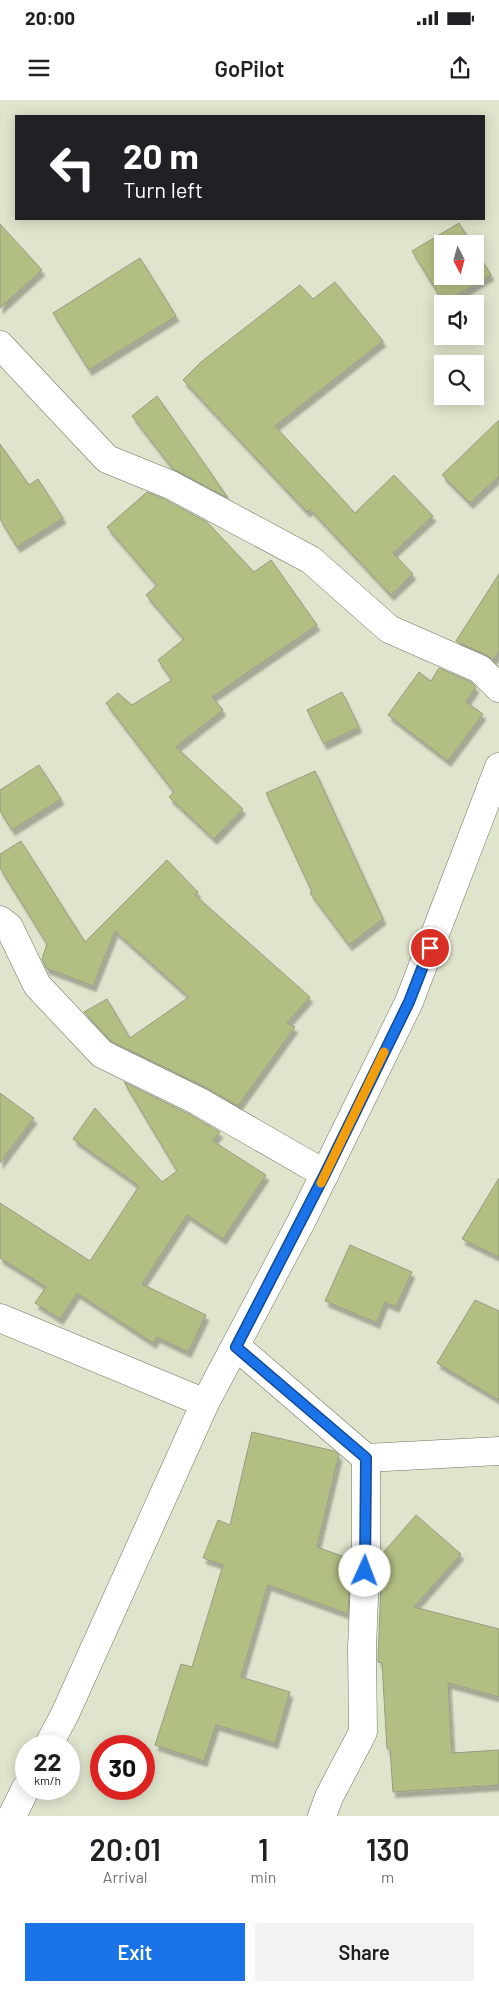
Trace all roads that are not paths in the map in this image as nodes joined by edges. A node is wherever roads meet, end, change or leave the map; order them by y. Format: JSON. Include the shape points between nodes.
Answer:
{"nodes":[{"id":1,"x":0,"y":345,"type":"edge"},
{"id":2,"x":499,"y":688,"type":"edge"},
{"id":3,"x":499,"y":767,"type":"edge"},
{"id":4,"x":0,"y":920,"type":"edge"},
{"id":5,"x":325,"y":1174,"type":"junction"},
{"id":6,"x":0,"y":1318,"type":"edge"},
{"id":7,"x":236,"y":1347,"type":"junction"},
{"id":8,"x":206,"y":1403,"type":"junction"},
{"id":9,"x":499,"y":1451,"type":"edge"},
{"id":10,"x":366,"y":1458,"type":"junction"},
{"id":11,"x":54,"y":1735,"type":"edge"},
{"id":12,"x":20,"y":1800,"type":"edge"},
{"id":13,"x":12,"y":1816,"type":"edge"},
{"id":14,"x":322,"y":1816,"type":"edge"}],
"edges":[{"from":1,"to":2,"type":"street","via":[[107,459],[170,486],[311,560],[389,629],[480,669]]},
{"from":3,"to":5,"type":"street","via":[[409,1002]]},
{"from":4,"to":5,"type":"street","via":[[9,928],[38,985],[102,1054],[198,1101]]},
{"from":5,"to":7,"type":"street"},
{"from":6,"to":8,"type":"street"},
{"from":7,"to":8,"type":"street"},
{"from":7,"to":10,"type":"street"},
{"from":8,"to":11,"type":"street"},
{"from":9,"to":10,"type":"street"},
{"from":10,"to":14,"type":"street","via":[[363,1732]]},
{"from":12,"to":13,"type":"street"}]}
